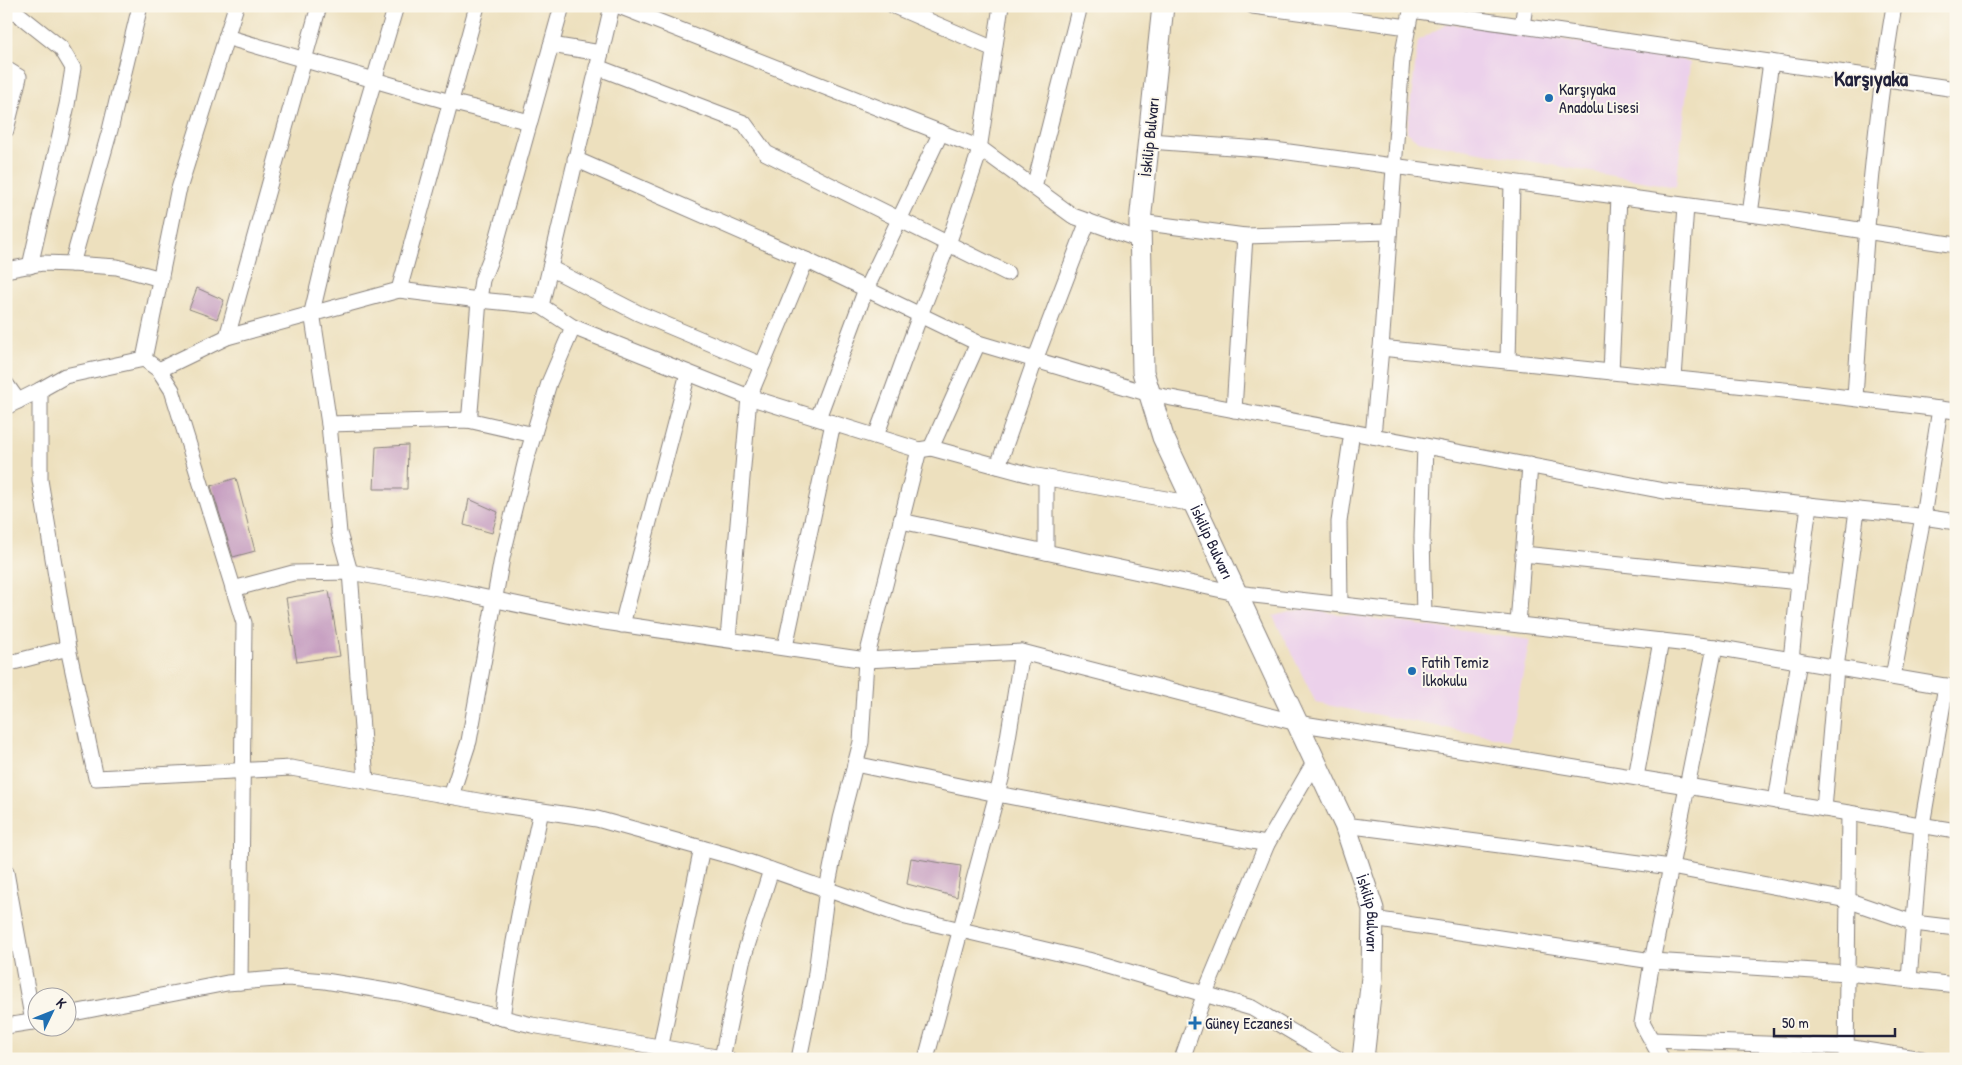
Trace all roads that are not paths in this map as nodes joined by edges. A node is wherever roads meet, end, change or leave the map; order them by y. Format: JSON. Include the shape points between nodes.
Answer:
{"nodes":[{"id":1,"x":8,"y":6,"type":"edge"},
{"id":2,"x":140,"y":6,"type":"edge"},
{"id":3,"x":236,"y":6,"type":"edge"},
{"id":4,"x":318,"y":6,"type":"edge"},
{"id":5,"x":396,"y":6,"type":"edge"},
{"id":6,"x":477,"y":6,"type":"edge"},
{"id":7,"x":562,"y":6,"type":"edge"},
{"id":8,"x":612,"y":6,"type":"edge"},
{"id":9,"x":619,"y":6,"type":"edge"},
{"id":10,"x":894,"y":6,"type":"edge"},
{"id":11,"x":1001,"y":6,"type":"edge"},
{"id":12,"x":1080,"y":6,"type":"edge"},
{"id":13,"x":1163,"y":6,"type":"edge"},
{"id":14,"x":1253,"y":6,"type":"edge"},
{"id":15,"x":1525,"y":6,"type":"edge"},
{"id":16,"x":1894,"y":6,"type":"edge"},
{"id":17,"x":1412,"y":8,"type":"edge"},
{"id":18,"x":1522,"y":26,"type":"junction"},
{"id":19,"x":1408,"y":27,"type":"junction"},
{"id":20,"x":226,"y":37,"type":"junction"},
{"id":21,"x":551,"y":45,"type":"junction"},
{"id":22,"x":994,"y":49,"type":"junction"},
{"id":23,"x":599,"y":60,"type":"junction"},
{"id":24,"x":304,"y":61,"type":"junction"},
{"id":25,"x":1770,"y":62,"type":"junction"},
{"id":26,"x":6,"y":69,"type":"edge"},
{"id":27,"x":1882,"y":78,"type":"junction"},
{"id":28,"x":375,"y":80,"type":"junction"},
{"id":29,"x":1956,"y":89,"type":"edge"},
{"id":30,"x":450,"y":102,"type":"junction"},
{"id":31,"x":530,"y":122,"type":"junction"},
{"id":32,"x":6,"y":130,"type":"edge"},
{"id":33,"x":941,"y":132,"type":"junction"},
{"id":34,"x":1149,"y":141,"type":"junction"},
{"id":35,"x":980,"y":148,"type":"junction"},
{"id":36,"x":575,"y":159,"type":"junction"},
{"id":37,"x":1394,"y":167,"type":"junction"},
{"id":38,"x":1512,"y":183,"type":"junction"},
{"id":39,"x":1034,"y":187,"type":"junction"},
{"id":40,"x":1619,"y":197,"type":"junction"},
{"id":41,"x":1686,"y":206,"type":"junction"},
{"id":42,"x":1750,"y":214,"type":"junction"},
{"id":43,"x":900,"y":220,"type":"junction"},
{"id":44,"x":1088,"y":221,"type":"junction"},
{"id":45,"x":1140,"y":231,"type":"junction"},
{"id":46,"x":1865,"y":231,"type":"junction"},
{"id":47,"x":1389,"y":232,"type":"junction"},
{"id":48,"x":1245,"y":236,"type":"junction"},
{"id":49,"x":948,"y":244,"type":"junction"},
{"id":50,"x":1956,"y":245,"type":"edge"},
{"id":51,"x":806,"y":260,"type":"junction"},
{"id":52,"x":72,"y":264,"type":"junction"},
{"id":53,"x":30,"y":266,"type":"junction"},
{"id":54,"x":550,"y":268,"type":"junction"},
{"id":55,"x":6,"y":270,"type":"edge"},
{"id":56,"x":1007,"y":273,"type":"dead end"},
{"id":57,"x":161,"y":279,"type":"junction"},
{"id":58,"x":866,"y":289,"type":"junction"},
{"id":59,"x":399,"y":290,"type":"junction"},
{"id":60,"x":479,"y":300,"type":"junction"},
{"id":61,"x":541,"y":306,"type":"junction"},
{"id":62,"x":312,"y":312,"type":"junction"},
{"id":63,"x":920,"y":315,"type":"junction"},
{"id":64,"x":573,"y":327,"type":"junction"},
{"id":65,"x":227,"y":337,"type":"junction"},
{"id":66,"x":978,"y":343,"type":"junction"},
{"id":67,"x":1381,"y":348,"type":"junction"},
{"id":68,"x":144,"y":359,"type":"junction"},
{"id":69,"x":1035,"y":360,"type":"junction"},
{"id":70,"x":1508,"y":361,"type":"junction"},
{"id":71,"x":762,"y":365,"type":"junction"},
{"id":72,"x":159,"y":370,"type":"junction"},
{"id":73,"x":1611,"y":372,"type":"junction"},
{"id":74,"x":688,"y":373,"type":"junction"},
{"id":75,"x":1674,"y":378,"type":"junction"},
{"id":76,"x":6,"y":384,"type":"edge"},
{"id":77,"x":40,"y":390,"type":"junction"},
{"id":78,"x":1150,"y":394,"type":"junction"},
{"id":79,"x":749,"y":397,"type":"junction"},
{"id":80,"x":1855,"y":398,"type":"junction"},
{"id":81,"x":12,"y":404,"type":"edge"},
{"id":82,"x":1940,"y":409,"type":"junction"},
{"id":83,"x":1234,"y":410,"type":"junction"},
{"id":84,"x":1956,"y":411,"type":"edge"},
{"id":85,"x":818,"y":418,"type":"junction"},
{"id":86,"x":468,"y":420,"type":"junction"},
{"id":87,"x":833,"y":423,"type":"junction"},
{"id":88,"x":329,"y":424,"type":"junction"},
{"id":89,"x":1352,"y":432,"type":"junction"},
{"id":90,"x":534,"y":435,"type":"junction"},
{"id":91,"x":876,"y":436,"type":"junction"},
{"id":92,"x":1373,"y":436,"type":"junction"},
{"id":93,"x":1425,"y":446,"type":"junction"},
{"id":94,"x":925,"y":449,"type":"junction"},
{"id":95,"x":998,"y":466,"type":"junction"},
{"id":96,"x":1530,"y":466,"type":"junction"},
{"id":97,"x":1046,"y":478,"type":"junction"},
{"id":98,"x":1194,"y":504,"type":"junction"},
{"id":99,"x":1809,"y":505,"type":"junction"},
{"id":100,"x":1857,"y":510,"type":"junction"},
{"id":101,"x":1923,"y":517,"type":"junction"},
{"id":102,"x":901,"y":521,"type":"junction"},
{"id":103,"x":1956,"y":522,"type":"edge"},
{"id":104,"x":1046,"y":552,"type":"junction"},
{"id":105,"x":1523,"y":554,"type":"junction"},
{"id":106,"x":350,"y":572,"type":"junction"},
{"id":107,"x":1799,"y":582,"type":"junction"},
{"id":108,"x":234,"y":589,"type":"junction"},
{"id":109,"x":1236,"y":592,"type":"junction"},
{"id":110,"x":495,"y":600,"type":"junction"},
{"id":111,"x":1340,"y":604,"type":"junction"},
{"id":112,"x":1424,"y":614,"type":"junction"},
{"id":113,"x":1518,"y":624,"type":"junction"},
{"id":114,"x":622,"y":625,"type":"junction"},
{"id":115,"x":728,"y":639,"type":"junction"},
{"id":116,"x":1660,"y":640,"type":"junction"},
{"id":117,"x":1715,"y":647,"type":"junction"},
{"id":118,"x":68,"y":648,"type":"junction"},
{"id":119,"x":785,"y":648,"type":"junction"},
{"id":120,"x":1022,"y":652,"type":"junction"},
{"id":121,"x":866,"y":660,"type":"junction"},
{"id":122,"x":1795,"y":660,"type":"junction"},
{"id":123,"x":6,"y":664,"type":"edge"},
{"id":124,"x":1836,"y":668,"type":"junction"},
{"id":125,"x":1893,"y":677,"type":"junction"},
{"id":126,"x":1951,"y":687,"type":"edge"},
{"id":127,"x":1297,"y":723,"type":"junction"},
{"id":128,"x":1315,"y":761,"type":"junction"},
{"id":129,"x":855,"y":764,"type":"junction"},
{"id":130,"x":242,"y":770,"type":"junction"},
{"id":131,"x":1636,"y":777,"type":"junction"},
{"id":132,"x":366,"y":781,"type":"junction"},
{"id":133,"x":1688,"y":786,"type":"junction"},
{"id":134,"x":997,"y":794,"type":"junction"},
{"id":135,"x":451,"y":796,"type":"junction"},
{"id":136,"x":1776,"y":800,"type":"junction"},
{"id":137,"x":1824,"y":809,"type":"junction"},
{"id":138,"x":542,"y":811,"type":"junction"},
{"id":139,"x":1849,"y":813,"type":"junction"},
{"id":140,"x":1345,"y":825,"type":"junction"},
{"id":141,"x":1922,"y":825,"type":"junction"},
{"id":142,"x":1956,"y":831,"type":"edge"},
{"id":143,"x":1267,"y":844,"type":"junction"},
{"id":144,"x":702,"y":848,"type":"junction"},
{"id":145,"x":1671,"y":868,"type":"junction"},
{"id":146,"x":771,"y":870,"type":"junction"},
{"id":147,"x":6,"y":872,"type":"edge"},
{"id":148,"x":827,"y":889,"type":"junction"},
{"id":149,"x":1847,"y":900,"type":"junction"},
{"id":150,"x":1373,"y":919,"type":"junction"},
{"id":151,"x":1914,"y":923,"type":"junction"},
{"id":152,"x":1956,"y":928,"type":"edge"},
{"id":153,"x":962,"y":930,"type":"junction"},
{"id":154,"x":1652,"y":961,"type":"junction"},
{"id":155,"x":1846,"y":973,"type":"junction"},
{"id":156,"x":1909,"y":979,"type":"junction"},
{"id":157,"x":240,"y":982,"type":"junction"},
{"id":158,"x":1956,"y":984,"type":"edge"},
{"id":159,"x":29,"y":988,"type":"edge"},
{"id":160,"x":1205,"y":993,"type":"junction"},
{"id":161,"x":78,"y":1012,"type":"edge"},
{"id":162,"x":502,"y":1018,"type":"junction"},
{"id":163,"x":28,"y":1022,"type":"edge"},
{"id":164,"x":6,"y":1026,"type":"edge"},
{"id":165,"x":1652,"y":1040,"type":"junction"},
{"id":166,"x":659,"y":1053,"type":"edge"},
{"id":167,"x":1846,"y":1053,"type":"edge"},
{"id":168,"x":725,"y":1058,"type":"edge"},
{"id":169,"x":799,"y":1059,"type":"edge"},
{"id":170,"x":926,"y":1059,"type":"edge"},
{"id":171,"x":1182,"y":1059,"type":"edge"},
{"id":172,"x":1338,"y":1059,"type":"edge"},
{"id":173,"x":1363,"y":1059,"type":"edge"},
{"id":174,"x":1662,"y":1059,"type":"edge"},
{"id":175,"x":1922,"y":1059,"type":"edge"}],
"edges":[{"from":1,"to":53,"type":"street","via":[[61,48],[73,68]]},
{"from":2,"to":52,"type":"street","via":[[110,130]]},
{"from":3,"to":20,"type":"street"},
{"from":4,"to":24,"type":"street"},
{"from":5,"to":28,"type":"street"},
{"from":6,"to":30,"type":"street"},
{"from":7,"to":21,"type":"street"},
{"from":8,"to":23,"type":"street"},
{"from":9,"to":33,"type":"street"},
{"from":10,"to":22,"type":"street"},
{"from":11,"to":22,"type":"street"},
{"from":12,"to":39,"type":"street"},
{"from":13,"to":34,"type":"main road","name":"İskilip Bulvarı"},
{"from":14,"to":19,"type":"street"},
{"from":15,"to":18,"type":"street"},
{"from":16,"to":27,"type":"street"},
{"from":17,"to":18,"type":"street"},
{"from":17,"to":19,"type":"street"},
{"from":18,"to":25,"type":"street"},
{"from":19,"to":37,"type":"street","via":[[1402,58]]},
{"from":20,"to":24,"type":"street"},
{"from":20,"to":57,"type":"street","via":[[178,192]]},
{"from":21,"to":23,"type":"street"},
{"from":21,"to":31,"type":"street"},
{"from":22,"to":35,"type":"street"},
{"from":23,"to":36,"type":"street"},
{"from":23,"to":43,"type":"street","via":[[744,123],[766,153]]},
{"from":24,"to":28,"type":"street"},
{"from":24,"to":65,"type":"street"},
{"from":25,"to":27,"type":"street"},
{"from":25,"to":42,"type":"street"},
{"from":26,"to":32,"type":"street","via":[[19,77]]},
{"from":27,"to":29,"type":"street"},
{"from":27,"to":46,"type":"street"},
{"from":28,"to":30,"type":"street"},
{"from":28,"to":62,"type":"street","via":[[338,202]]},
{"from":30,"to":31,"type":"street"},
{"from":30,"to":59,"type":"street"},
{"from":31,"to":60,"type":"street","via":[[495,247],[482,280]]},
{"from":33,"to":35,"type":"street"},
{"from":33,"to":43,"type":"street"},
{"from":34,"to":37,"type":"street","via":[[1274,150]]},
{"from":34,"to":45,"type":"main road","name":"İskilip Bulvarı"},
{"from":35,"to":39,"type":"street"},
{"from":35,"to":49,"type":"street"},
{"from":36,"to":51,"type":"street"},
{"from":36,"to":54,"type":"street"},
{"from":37,"to":38,"type":"street"},
{"from":37,"to":47,"type":"street"},
{"from":38,"to":40,"type":"street"},
{"from":38,"to":70,"type":"street"},
{"from":39,"to":44,"type":"street","via":[[1073,216]]},
{"from":40,"to":41,"type":"street"},
{"from":40,"to":73,"type":"street"},
{"from":41,"to":42,"type":"street"},
{"from":41,"to":75,"type":"street"},
{"from":42,"to":46,"type":"street"},
{"from":43,"to":49,"type":"street"},
{"from":43,"to":58,"type":"street"},
{"from":44,"to":45,"type":"street"},
{"from":44,"to":69,"type":"street"},
{"from":45,"to":48,"type":"street"},
{"from":45,"to":78,"type":"main road","name":"İskilip Bulvarı","via":[[1143,372]]},
{"from":46,"to":50,"type":"street"},
{"from":46,"to":80,"type":"street"},
{"from":47,"to":48,"type":"street"},
{"from":47,"to":67,"type":"street"},
{"from":48,"to":83,"type":"street"},
{"from":49,"to":56,"type":"street"},
{"from":49,"to":63,"type":"street"},
{"from":51,"to":58,"type":"street"},
{"from":51,"to":71,"type":"street"},
{"from":52,"to":53,"type":"street"},
{"from":52,"to":57,"type":"street","via":[[117,267]]},
{"from":53,"to":55,"type":"street"},
{"from":54,"to":61,"type":"street"},
{"from":54,"to":71,"type":"street","via":[[638,313]]},
{"from":57,"to":68,"type":"street"},
{"from":58,"to":63,"type":"street"},
{"from":58,"to":85,"type":"street"},
{"from":59,"to":60,"type":"street"},
{"from":59,"to":62,"type":"street"},
{"from":60,"to":61,"type":"street"},
{"from":60,"to":86,"type":"street"},
{"from":61,"to":64,"type":"street"},
{"from":62,"to":65,"type":"street"},
{"from":62,"to":88,"type":"street"},
{"from":63,"to":66,"type":"street"},
{"from":63,"to":91,"type":"street"},
{"from":64,"to":74,"type":"street"},
{"from":64,"to":90,"type":"street","via":[[549,383]]},
{"from":65,"to":72,"type":"street"},
{"from":66,"to":69,"type":"street"},
{"from":66,"to":94,"type":"street"},
{"from":67,"to":70,"type":"street"},
{"from":67,"to":92,"type":"street"},
{"from":68,"to":72,"type":"street"},
{"from":68,"to":77,"type":"street","via":[[64,376]]},
{"from":69,"to":78,"type":"street"},
{"from":69,"to":95,"type":"street"},
{"from":70,"to":73,"type":"street"},
{"from":71,"to":79,"type":"street"},
{"from":72,"to":108,"type":"street","via":[[172,390]]},
{"from":73,"to":75,"type":"street"},
{"from":74,"to":79,"type":"street"},
{"from":74,"to":114,"type":"street"},
{"from":75,"to":80,"type":"street"},
{"from":76,"to":81,"type":"street"},
{"from":77,"to":81,"type":"street"},
{"from":77,"to":118,"type":"street","via":[[40,480]]},
{"from":78,"to":83,"type":"street"},
{"from":78,"to":98,"type":"main road","name":"İskilip Bulvarı","via":[[1163,437]]},
{"from":79,"to":85,"type":"street"},
{"from":79,"to":115,"type":"street"},
{"from":80,"to":82,"type":"street"},
{"from":82,"to":84,"type":"street"},
{"from":82,"to":101,"type":"street"},
{"from":83,"to":89,"type":"street"},
{"from":85,"to":87,"type":"street"},
{"from":86,"to":88,"type":"street"},
{"from":86,"to":90,"type":"street"},
{"from":87,"to":91,"type":"street"},
{"from":87,"to":119,"type":"street"},
{"from":88,"to":106,"type":"street","via":[[338,532]]},
{"from":89,"to":92,"type":"street"},
{"from":89,"to":111,"type":"street","via":[[1338,522]]},
{"from":90,"to":110,"type":"street","via":[[502,558]]},
{"from":91,"to":94,"type":"street"},
{"from":92,"to":93,"type":"street"},
{"from":93,"to":96,"type":"street"},
{"from":93,"to":112,"type":"street"},
{"from":94,"to":95,"type":"street"},
{"from":94,"to":102,"type":"street"},
{"from":95,"to":97,"type":"street"},
{"from":96,"to":99,"type":"street","via":[[1664,490]]},
{"from":96,"to":105,"type":"street"},
{"from":97,"to":98,"type":"street"},
{"from":97,"to":104,"type":"street"},
{"from":98,"to":109,"type":"main road","name":"İskilip Bulvarı"},
{"from":99,"to":100,"type":"street"},
{"from":99,"to":107,"type":"street"},
{"from":100,"to":101,"type":"street"},
{"from":100,"to":124,"type":"street"},
{"from":101,"to":103,"type":"street"},
{"from":101,"to":125,"type":"street"},
{"from":102,"to":104,"type":"street"},
{"from":102,"to":121,"type":"street"},
{"from":104,"to":109,"type":"street"},
{"from":105,"to":107,"type":"street"},
{"from":105,"to":113,"type":"street"},
{"from":106,"to":108,"type":"street","via":[[293,574]]},
{"from":106,"to":110,"type":"street"},
{"from":106,"to":132,"type":"street"},
{"from":107,"to":122,"type":"street"},
{"from":108,"to":130,"type":"street","via":[[244,622]]},
{"from":109,"to":111,"type":"street"},
{"from":109,"to":127,"type":"main road","name":"İskilip Bulvarı"},
{"from":110,"to":114,"type":"street"},
{"from":110,"to":135,"type":"street","via":[[469,740]]},
{"from":111,"to":112,"type":"street"},
{"from":112,"to":113,"type":"street"},
{"from":113,"to":116,"type":"street"},
{"from":114,"to":115,"type":"street"},
{"from":115,"to":119,"type":"street"},
{"from":116,"to":117,"type":"street"},
{"from":116,"to":131,"type":"street"},
{"from":117,"to":122,"type":"street"},
{"from":117,"to":133,"type":"street"},
{"from":118,"to":123,"type":"street"},
{"from":118,"to":130,"type":"street","via":[[96,778]]},
{"from":119,"to":121,"type":"street"},
{"from":120,"to":121,"type":"street"},
{"from":120,"to":127,"type":"street"},
{"from":120,"to":134,"type":"street"},
{"from":121,"to":129,"type":"street","via":[[861,742]]},
{"from":122,"to":124,"type":"street"},
{"from":122,"to":136,"type":"street"},
{"from":124,"to":125,"type":"street"},
{"from":124,"to":137,"type":"street"},
{"from":125,"to":126,"type":"street"},
{"from":126,"to":141,"type":"street"},
{"from":127,"to":128,"type":"main road","name":"İskilip Bulvarı"},
{"from":127,"to":131,"type":"street"},
{"from":128,"to":140,"type":"main road","name":"İskilip Bulvarı"},
{"from":128,"to":143,"type":"street"},
{"from":129,"to":134,"type":"street"},
{"from":129,"to":148,"type":"street"},
{"from":130,"to":132,"type":"street","via":[[291,768]]},
{"from":130,"to":157,"type":"street"},
{"from":131,"to":133,"type":"street"},
{"from":132,"to":135,"type":"street"},
{"from":133,"to":136,"type":"street"},
{"from":133,"to":145,"type":"street"},
{"from":134,"to":143,"type":"street"},
{"from":134,"to":153,"type":"street"},
{"from":135,"to":138,"type":"street"},
{"from":136,"to":137,"type":"street"},
{"from":137,"to":139,"type":"street"},
{"from":138,"to":144,"type":"street","via":[[597,819]]},
{"from":138,"to":162,"type":"street","via":[[507,978]]},
{"from":139,"to":141,"type":"street"},
{"from":139,"to":149,"type":"street"},
{"from":140,"to":145,"type":"street"},
{"from":140,"to":150,"type":"main road","name":"İskilip Bulvarı","via":[[1373,909]]},
{"from":141,"to":142,"type":"street"},
{"from":141,"to":151,"type":"street"},
{"from":143,"to":160,"type":"street"},
{"from":144,"to":146,"type":"street"},
{"from":144,"to":166,"type":"street"},
{"from":145,"to":149,"type":"street"},
{"from":145,"to":154,"type":"street"},
{"from":146,"to":148,"type":"street"},
{"from":146,"to":168,"type":"street","via":[[742,962]]},
{"from":147,"to":159,"type":"street"},
{"from":148,"to":153,"type":"street","via":[[906,917]]},
{"from":148,"to":169,"type":"street","via":[[815,980]]},
{"from":149,"to":151,"type":"street"},
{"from":149,"to":155,"type":"street"},
{"from":150,"to":154,"type":"street"},
{"from":150,"to":173,"type":"main road","name":"İskilip Bulvarı","via":[[1372,976]]},
{"from":151,"to":152,"type":"street"},
{"from":151,"to":156,"type":"street"},
{"from":153,"to":160,"type":"street","via":[[1088,960]]},
{"from":153,"to":170,"type":"street"},
{"from":154,"to":155,"type":"street"},
{"from":154,"to":165,"type":"street","via":[[1642,1023]]},
{"from":155,"to":156,"type":"street"},
{"from":155,"to":167,"type":"street"},
{"from":156,"to":158,"type":"street"},
{"from":157,"to":161,"type":"street"},
{"from":157,"to":162,"type":"street","via":[[288,978],[326,981],[399,993]]},
{"from":160,"to":171,"type":"street"},
{"from":160,"to":172,"type":"street","via":[[1252,1008]]},
{"from":162,"to":166,"type":"street"},
{"from":163,"to":164,"type":"street"},
{"from":165,"to":167,"type":"street"},
{"from":165,"to":174,"type":"street"},
{"from":166,"to":168,"type":"street"},
{"from":167,"to":175,"type":"street"}]}
